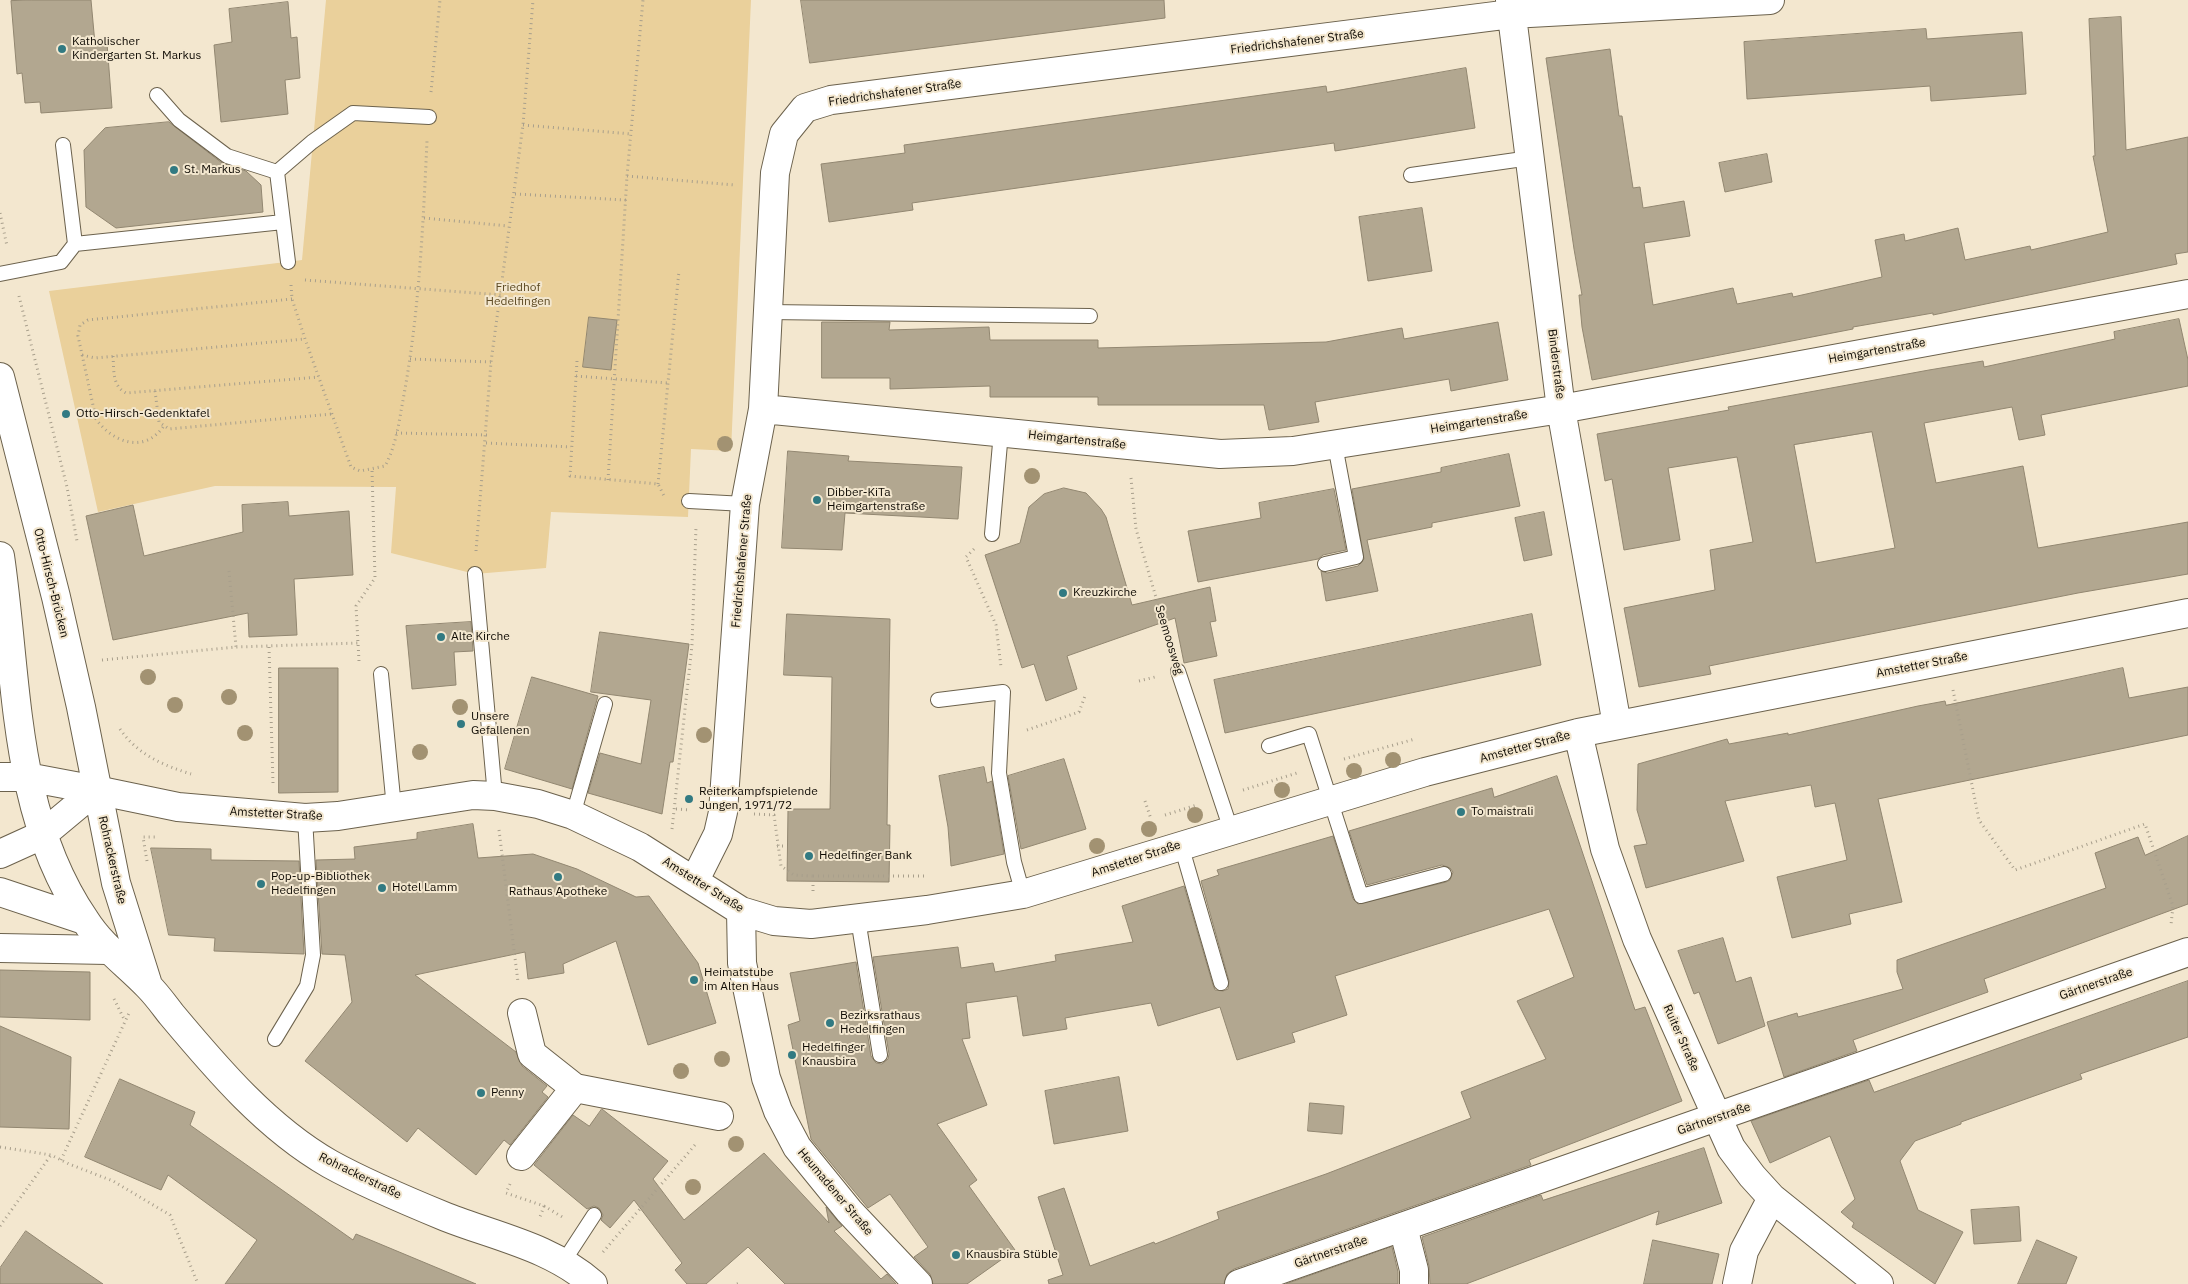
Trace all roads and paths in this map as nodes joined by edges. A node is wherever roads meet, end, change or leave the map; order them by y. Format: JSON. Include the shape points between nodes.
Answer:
{"nodes":[{"id":1,"x":440,"y":0,"type":"edge"},
{"id":2,"x":533,"y":0,"type":"edge"},
{"id":3,"x":643,"y":0,"type":"edge"},
{"id":4,"x":1770,"y":0,"type":"edge"},
{"id":5,"x":1511,"y":7,"type":"edge"},
{"id":6,"x":157,"y":95,"type":"dead end"},
{"id":7,"x":429,"y":116,"type":"junction"},
{"id":8,"x":523,"y":125,"type":"junction"},
{"id":9,"x":632,"y":134,"type":"junction"},
{"id":10,"x":63,"y":145,"type":"dead end"},
{"id":11,"x":1530,"y":158,"type":"junction"},
{"id":12,"x":277,"y":172,"type":"junction"},
{"id":13,"x":1411,"y":175,"type":"dead end"},
{"id":14,"x":627,"y":176,"type":"junction"},
{"id":15,"x":735,"y":185,"type":"dead end"},
{"id":16,"x":515,"y":194,"type":"junction"},
{"id":17,"x":626,"y":200,"type":"junction"},
{"id":18,"x":0,"y":213,"type":"edge"},
{"id":19,"x":424,"y":218,"type":"junction"},
{"id":20,"x":283,"y":222,"type":"junction"},
{"id":21,"x":508,"y":226,"type":"junction"},
{"id":22,"x":75,"y":244,"type":"junction"},
{"id":23,"x":288,"y":262,"type":"joint"},
{"id":24,"x":678,"y":271,"type":"dead end"},
{"id":25,"x":6,"y":273,"type":"edge"},
{"id":26,"x":290,"y":279,"type":"junction"},
{"id":27,"x":417,"y":290,"type":"junction"},
{"id":28,"x":2188,"y":294,"type":"edge"},
{"id":29,"x":501,"y":295,"type":"junction"},
{"id":30,"x":292,"y":298,"type":"junction"},
{"id":31,"x":768,"y":312,"type":"junction"},
{"id":32,"x":1090,"y":316,"type":"dead end"},
{"id":33,"x":305,"y":339,"type":"junction"},
{"id":34,"x":82,"y":354,"type":"junction"},
{"id":35,"x":113,"y":356,"type":"junction"},
{"id":36,"x":410,"y":359,"type":"junction"},
{"id":37,"x":491,"y":362,"type":"junction"},
{"id":38,"x":577,"y":362,"type":"dead end"},
{"id":39,"x":576,"y":376,"type":"junction"},
{"id":40,"x":0,"y":377,"type":"edge"},
{"id":41,"x":318,"y":377,"type":"junction"},
{"id":42,"x":615,"y":379,"type":"junction"},
{"id":43,"x":668,"y":382,"type":"junction"},
{"id":44,"x":155,"y":391,"type":"junction"},
{"id":45,"x":763,"y":409,"type":"junction"},
{"id":46,"x":1561,"y":409,"type":"junction"},
{"id":47,"x":332,"y":414,"type":"junction"},
{"id":48,"x":163,"y":427,"type":"junction"},
{"id":49,"x":1001,"y":432,"type":"junction"},
{"id":50,"x":396,"y":433,"type":"junction"},
{"id":51,"x":487,"y":435,"type":"junction"},
{"id":52,"x":486,"y":443,"type":"junction"},
{"id":53,"x":1335,"y":445,"type":"junction"},
{"id":54,"x":1129,"y":446,"type":"junction"},
{"id":55,"x":571,"y":447,"type":"junction"},
{"id":56,"x":372,"y":470,"type":"junction"},
{"id":57,"x":608,"y":480,"type":"junction"},
{"id":58,"x":658,"y":484,"type":"junction"},
{"id":59,"x":693,"y":501,"type":"junction"},
{"id":60,"x":745,"y":504,"type":"junction"},
{"id":61,"x":992,"y":534,"type":"joint"},
{"id":62,"x":78,"y":546,"type":"dead end"},
{"id":63,"x":0,"y":556,"type":"edge"},
{"id":64,"x":1325,"y":564,"type":"dead end"},
{"id":65,"x":229,"y":571,"type":"dead end"},
{"id":66,"x":475,"y":574,"type":"joint"},
{"id":67,"x":2188,"y":613,"type":"edge"},
{"id":68,"x":358,"y":644,"type":"junction"},
{"id":69,"x":269,"y":646,"type":"junction"},
{"id":70,"x":236,"y":647,"type":"junction"},
{"id":71,"x":1947,"y":660,"type":"junction"},
{"id":72,"x":359,"y":662,"type":"dead end"},
{"id":73,"x":101,"y":668,"type":"dead end"},
{"id":74,"x":1178,"y":671,"type":"joint"},
{"id":75,"x":381,"y":674,"type":"dead end"},
{"id":76,"x":1003,"y":692,"type":"junction"},
{"id":77,"x":1085,"y":696,"type":"dead end"},
{"id":78,"x":938,"y":700,"type":"dead end"},
{"id":79,"x":605,"y":704,"type":"dead end"},
{"id":80,"x":116,"y":724,"type":"dead end"},
{"id":81,"x":1616,"y":725,"type":"junction"},
{"id":82,"x":1578,"y":733,"type":"junction"},
{"id":83,"x":1001,"y":738,"type":"junction"},
{"id":84,"x":1269,"y":746,"type":"dead end"},
{"id":85,"x":193,"y":775,"type":"dead end"},
{"id":86,"x":0,"y":777,"type":"edge"},
{"id":87,"x":27,"y":777,"type":"junction"},
{"id":88,"x":273,"y":786,"type":"dead end"},
{"id":89,"x":96,"y":790,"type":"junction"},
{"id":90,"x":495,"y":796,"type":"junction"},
{"id":91,"x":1145,"y":800,"type":"dead end"},
{"id":92,"x":1331,"y":800,"type":"junction"},
{"id":93,"x":394,"y":808,"type":"junction"},
{"id":94,"x":573,"y":815,"type":"junction"},
{"id":95,"x":306,"y":818,"type":"junction"},
{"id":96,"x":1151,"y":819,"type":"dead end"},
{"id":97,"x":1231,"y":830,"type":"junction"},
{"id":98,"x":42,"y":835,"type":"junction"},
{"id":99,"x":1181,"y":845,"type":"junction"},
{"id":100,"x":777,"y":846,"type":"dead end"},
{"id":101,"x":787,"y":846,"type":"dead end"},
{"id":102,"x":0,"y":854,"type":"edge"},
{"id":103,"x":666,"y":862,"type":"junction"},
{"id":104,"x":787,"y":871,"type":"dead end"},
{"id":105,"x":1444,"y":874,"type":"dead end"},
{"id":106,"x":813,"y":876,"type":"junction"},
{"id":107,"x":889,"y":876,"type":"dead end"},
{"id":108,"x":695,"y":880,"type":"junction"},
{"id":109,"x":813,"y":881,"type":"dead end"},
{"id":110,"x":0,"y":892,"type":"edge"},
{"id":111,"x":1023,"y":894,"type":"junction"},
{"id":112,"x":741,"y":911,"type":"junction"},
{"id":113,"x":858,"y":919,"type":"junction"},
{"id":114,"x":84,"y":920,"type":"junction"},
{"id":115,"x":0,"y":948,"type":"edge"},
{"id":116,"x":108,"y":950,"type":"junction"},
{"id":117,"x":2178,"y":956,"type":"edge"},
{"id":118,"x":1221,"y":983,"type":"dead end"},
{"id":119,"x":148,"y":986,"type":"junction"},
{"id":120,"x":522,"y":1013,"type":"joint"},
{"id":121,"x":275,"y":1039,"type":"dead end"},
{"id":122,"x":880,"y":1055,"type":"dead end"},
{"id":123,"x":575,"y":1088,"type":"junction"},
{"id":124,"x":719,"y":1116,"type":"joint"},
{"id":125,"x":1718,"y":1118,"type":"junction"},
{"id":126,"x":0,"y":1147,"type":"edge"},
{"id":127,"x":51,"y":1154,"type":"junction"},
{"id":128,"x":521,"y":1156,"type":"joint"},
{"id":129,"x":61,"y":1160,"type":"junction"},
{"id":130,"x":1772,"y":1198,"type":"junction"},
{"id":131,"x":594,"y":1215,"type":"dead end"},
{"id":132,"x":0,"y":1226,"type":"edge"},
{"id":133,"x":1403,"y":1227,"type":"junction"},
{"id":134,"x":529,"y":1245,"type":"junction"},
{"id":135,"x":580,"y":1273,"type":"edge"},
{"id":136,"x":198,"y":1284,"type":"edge"},
{"id":137,"x":918,"y":1284,"type":"edge"},
{"id":138,"x":1239,"y":1284,"type":"edge"},
{"id":139,"x":1414,"y":1284,"type":"edge"},
{"id":140,"x":1737,"y":1284,"type":"edge"},
{"id":141,"x":1879,"y":1284,"type":"edge"}],
"edges":[{"from":1,"to":7,"type":"path"},
{"from":2,"to":8,"type":"path"},
{"from":3,"to":9,"type":"path"},
{"from":4,"to":5,"type":"street","name":"Friedrichshafener Straße"},
{"from":5,"to":11,"type":"street","name":"Binderstraße"},
{"from":5,"to":31,"type":"street","name":"Friedrichshafener Straße","via":[[830,100],[805,108],[784,134],[775,173]]},
{"from":6,"to":12,"type":"lane","via":[[179,120],[227,156]]},
{"from":7,"to":12,"type":"lane","via":[[353,113]]},
{"from":7,"to":19,"type":"path"},
{"from":8,"to":9,"type":"path"},
{"from":8,"to":16,"type":"path"},
{"from":9,"to":14,"type":"path"},
{"from":10,"to":22,"type":"lane"},
{"from":11,"to":13,"type":"lane"},
{"from":11,"to":46,"type":"street","name":"Binderstraße"},
{"from":12,"to":20,"type":"lane"},
{"from":14,"to":15,"type":"path"},
{"from":14,"to":17,"type":"path"},
{"from":16,"to":17,"type":"path"},
{"from":16,"to":21,"type":"path"},
{"from":17,"to":42,"type":"path"},
{"from":18,"to":25,"type":"path"},
{"from":19,"to":21,"type":"path"},
{"from":19,"to":27,"type":"path"},
{"from":20,"to":22,"type":"lane"},
{"from":20,"to":23,"type":"lane"},
{"from":21,"to":29,"type":"path"},
{"from":22,"to":25,"type":"lane","via":[[61,262]]},
{"from":23,"to":26,"type":"path"},
{"from":24,"to":43,"type":"path"},
{"from":25,"to":62,"type":"path","via":[[67,487]]},
{"from":26,"to":27,"type":"path"},
{"from":26,"to":30,"type":"path"},
{"from":27,"to":29,"type":"path"},
{"from":27,"to":36,"type":"path"},
{"from":28,"to":46,"type":"street","name":"Heimgartenstraße"},
{"from":29,"to":37,"type":"path"},
{"from":30,"to":33,"type":"path"},
{"from":30,"to":34,"type":"path","via":[[88,320],[80,326],[78,336]]},
{"from":31,"to":32,"type":"lane"},
{"from":31,"to":45,"type":"street","name":"Friedrichshafener Straße"},
{"from":33,"to":35,"type":"path"},
{"from":33,"to":41,"type":"path"},
{"from":34,"to":35,"type":"path","via":[[95,358]]},
{"from":34,"to":48,"type":"path","via":[[96,419],[104,430],[127,442],[156,436]]},
{"from":35,"to":44,"type":"path","via":[[114,377],[120,390],[134,393]]},
{"from":36,"to":37,"type":"path"},
{"from":36,"to":50,"type":"path"},
{"from":37,"to":51,"type":"path"},
{"from":38,"to":39,"type":"path"},
{"from":39,"to":42,"type":"path"},
{"from":39,"to":55,"type":"path"},
{"from":40,"to":89,"type":"street","name":"Otto-Hirsch-Brücken","via":[[56,597]]},
{"from":41,"to":44,"type":"path"},
{"from":41,"to":47,"type":"path"},
{"from":42,"to":43,"type":"path"},
{"from":42,"to":57,"type":"path"},
{"from":43,"to":58,"type":"path"},
{"from":44,"to":48,"type":"path","via":[[157,416]]},
{"from":45,"to":49,"type":"street","name":"Heimgartenstraße"},
{"from":45,"to":60,"type":"street","name":"Friedrichshafener Straße"},
{"from":46,"to":53,"type":"street","name":"Heimgartenstraße"},
{"from":46,"to":81,"type":"street","name":"Binderstraße"},
{"from":47,"to":48,"type":"path","via":[[176,429]]},
{"from":47,"to":56,"type":"path","via":[[351,467],[360,471]]},
{"from":49,"to":54,"type":"street","name":"Heimgartenstraße"},
{"from":49,"to":61,"type":"lane"},
{"from":50,"to":51,"type":"path"},
{"from":50,"to":56,"type":"path","via":[[385,466]]},
{"from":51,"to":52,"type":"path"},
{"from":52,"to":55,"type":"path"},
{"from":52,"to":66,"type":"path"},
{"from":53,"to":54,"type":"street","name":"Heimgartenstraße","via":[[1293,451],[1220,454]]},
{"from":53,"to":64,"type":"lane","via":[[1356,557]]},
{"from":54,"to":74,"type":"path","name":"Seemoosweg","via":[[1136,529]]},
{"from":55,"to":57,"type":"path","via":[[570,476]]},
{"from":56,"to":68,"type":"path","via":[[375,578],[356,606]]},
{"from":57,"to":58,"type":"path"},
{"from":58,"to":59,"type":"path","via":[[666,500]]},
{"from":59,"to":60,"type":"lane"},
{"from":59,"to":103,"type":"path","via":[[692,645],[676,809]]},
{"from":60,"to":108,"type":"street","name":"Friedrichshafener Straße","via":[[723,812],[718,834]]},
{"from":61,"to":76,"type":"path","via":[[966,557],[996,625]]},
{"from":63,"to":87,"type":"street"},
{"from":65,"to":70,"type":"path"},
{"from":66,"to":90,"type":"lane"},
{"from":67,"to":71,"type":"street","name":"Amstetter Straße"},
{"from":68,"to":69,"type":"path"},
{"from":68,"to":72,"type":"path"},
{"from":69,"to":70,"type":"path"},
{"from":69,"to":88,"type":"path"},
{"from":70,"to":73,"type":"path","via":[[99,660]]},
{"from":71,"to":81,"type":"street","name":"Amstetter Straße"},
{"from":71,"to":117,"type":"path","via":[[1979,820],[2015,870],[2145,824],[2173,906]]},
{"from":74,"to":97,"type":"lane","name":"Seemoosweg"},
{"from":75,"to":93,"type":"lane"},
{"from":76,"to":78,"type":"lane"},
{"from":76,"to":83,"type":"lane"},
{"from":77,"to":83,"type":"path","via":[[1078,712]]},
{"from":79,"to":94,"type":"lane"},
{"from":80,"to":85,"type":"path","via":[[128,742],[152,760]]},
{"from":81,"to":82,"type":"street","name":"Amstetter Straße"},
{"from":82,"to":92,"type":"street","name":"Amstetter Straße"},
{"from":82,"to":125,"type":"street","name":"Ruiter Straße","via":[[1606,849],[1637,939]]},
{"from":83,"to":111,"type":"lane","via":[[999,773],[1014,862]]},
{"from":84,"to":92,"type":"lane","via":[[1309,734]]},
{"from":86,"to":87,"type":"street","name":"Amstetter Straße"},
{"from":87,"to":89,"type":"street","name":"Amstetter Straße"},
{"from":87,"to":98,"type":"street","name":"Rohrackerstraße"},
{"from":89,"to":95,"type":"street","name":"Amstetter Straße","via":[[178,807]]},
{"from":89,"to":98,"type":"street"},
{"from":89,"to":119,"type":"street","name":"Rohrackerstraße","via":[[117,889]]},
{"from":90,"to":93,"type":"street","name":"Amstetter Straße","via":[[473,795]]},
{"from":90,"to":94,"type":"street","name":"Amstetter Straße"},
{"from":90,"to":120,"type":"path"},
{"from":91,"to":96,"type":"path"},
{"from":92,"to":97,"type":"street","name":"Amstetter Straße"},
{"from":92,"to":105,"type":"lane","via":[[1362,896]]},
{"from":93,"to":95,"type":"street","name":"Amstetter Straße"},
{"from":94,"to":103,"type":"street","name":"Amstetter Straße"},
{"from":95,"to":121,"type":"lane","via":[[313,955],[307,986]]},
{"from":97,"to":99,"type":"street","name":"Amstetter Straße"},
{"from":98,"to":102,"type":"street"},
{"from":98,"to":114,"type":"street","name":"Rohrackerstraße"},
{"from":99,"to":111,"type":"street","name":"Amstetter Straße"},
{"from":99,"to":118,"type":"lane"},
{"from":100,"to":101,"type":"path"},
{"from":103,"to":108,"type":"street","name":"Amstetter Straße"},
{"from":104,"to":106,"type":"path","via":[[794,875]]},
{"from":106,"to":107,"type":"path"},
{"from":106,"to":109,"type":"path"},
{"from":108,"to":112,"type":"street","name":"Amstetter Straße"},
{"from":110,"to":114,"type":"street"},
{"from":111,"to":113,"type":"street","name":"Amstetter Straße"},
{"from":112,"to":113,"type":"street","name":"Amstetter Straße","via":[[774,921],[811,924]]},
{"from":112,"to":137,"type":"street","name":"Heumadener Straße","via":[[742,963],[766,1078],[778,1112],[797,1147],[849,1211]]},
{"from":113,"to":122,"type":"lane"},
{"from":114,"to":116,"type":"street","name":"Rohrackerstraße"},
{"from":115,"to":116,"type":"street"},
{"from":116,"to":119,"type":"street","name":"Rohrackerstraße"},
{"from":117,"to":125,"type":"street","name":"Gärtnerstraße"},
{"from":119,"to":129,"type":"path","via":[[124,1019]]},
{"from":119,"to":134,"type":"street","name":"Rohrackerstraße","via":[[196,1043],[292,1140],[330,1164],[446,1217]]},
{"from":120,"to":123,"type":"street","via":[[532,1054]]},
{"from":123,"to":124,"type":"street"},
{"from":123,"to":128,"type":"street"},
{"from":124,"to":135,"type":"path"},
{"from":125,"to":130,"type":"street","name":"Ruiter Straße","via":[[1731,1148]]},
{"from":125,"to":133,"type":"street","name":"Gärtnerstraße"},
{"from":126,"to":127,"type":"path"},
{"from":127,"to":129,"type":"path"},
{"from":127,"to":132,"type":"path"},
{"from":128,"to":134,"type":"path","via":[[506,1193],[544,1206]]},
{"from":129,"to":136,"type":"path","via":[[113,1181],[170,1215]]},
{"from":130,"to":140,"type":"street","via":[[1744,1251]]},
{"from":130,"to":141,"type":"street","name":"Ruiter Straße"},
{"from":131,"to":135,"type":"lane"},
{"from":133,"to":138,"type":"street","name":"Gärtnerstraße"},
{"from":133,"to":139,"type":"street","via":[[1414,1270]]},
{"from":134,"to":135,"type":"street","name":"Rohrackerstraße"}]}
